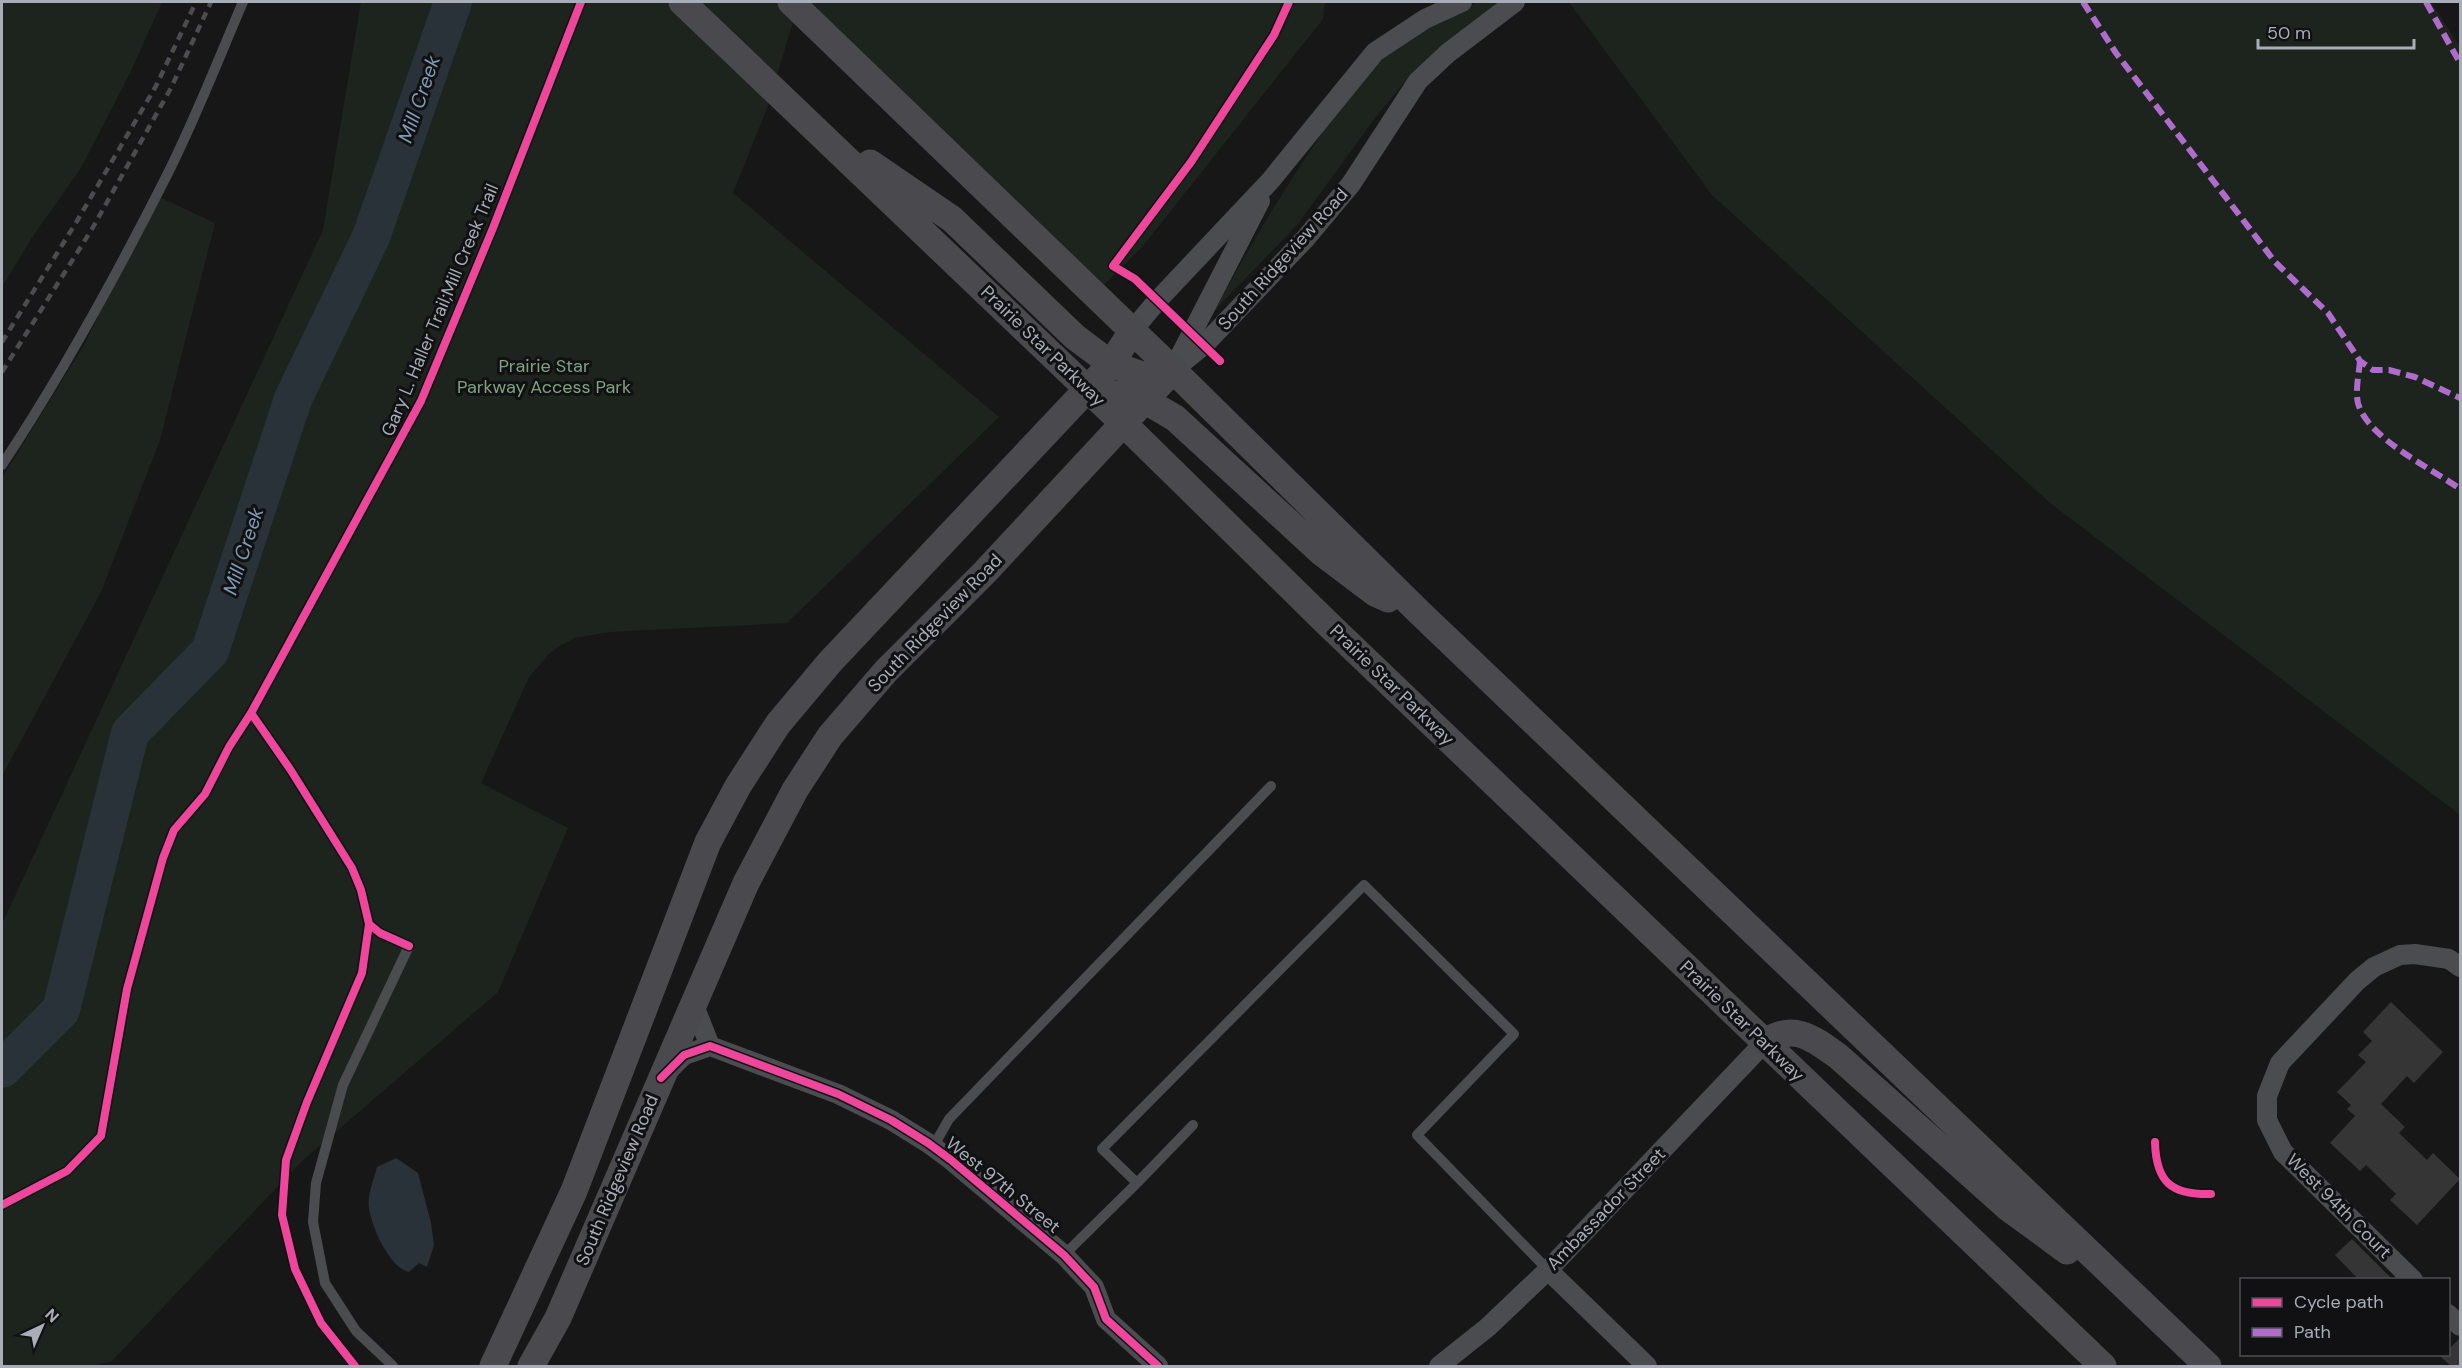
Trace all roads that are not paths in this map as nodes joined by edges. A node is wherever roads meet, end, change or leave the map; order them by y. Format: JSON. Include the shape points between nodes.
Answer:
{"nodes":[{"id":1,"x":243,"y":2,"type":"edge"},
{"id":2,"x":682,"y":2,"type":"edge"},
{"id":3,"x":1462,"y":2,"type":"edge"},
{"id":4,"x":1515,"y":2,"type":"edge"},
{"id":5,"x":795,"y":5,"type":"edge"},
{"id":6,"x":829,"y":141,"type":"junction"},
{"id":7,"x":1271,"y":180,"type":"junction"},
{"id":8,"x":1132,"y":331,"type":"junction"},
{"id":9,"x":1111,"y":364,"type":"junction"},
{"id":10,"x":1173,"y":370,"type":"junction"},
{"id":11,"x":1087,"y":388,"type":"junction"},
{"id":12,"x":1155,"y":407,"type":"junction"},
{"id":13,"x":1124,"y":424,"type":"junction"},
{"id":14,"x":2,"y":465,"type":"edge"},
{"id":15,"x":1173,"y":471,"type":"junction"},
{"id":16,"x":1420,"y":613,"type":"junction"},
{"id":17,"x":1271,"y":786,"type":"dead end"},
{"id":18,"x":410,"y":946,"type":"dead end"},
{"id":19,"x":2460,"y":967,"type":"edge"},
{"id":20,"x":693,"y":1003,"type":"junction"},
{"id":21,"x":1765,"y":1042,"type":"junction"},
{"id":22,"x":710,"y":1046,"type":"junction"},
{"id":23,"x":661,"y":1078,"type":"junction"},
{"id":24,"x":1192,"y":1125,"type":"dead end"},
{"id":25,"x":933,"y":1147,"type":"junction"},
{"id":26,"x":1137,"y":1183,"type":"junction"},
{"id":27,"x":1064,"y":1255,"type":"junction"},
{"id":28,"x":2097,"y":1260,"type":"junction"},
{"id":29,"x":1548,"y":1270,"type":"junction"},
{"id":30,"x":2411,"y":1278,"type":"edge"},
{"id":31,"x":393,"y":1366,"type":"edge"},
{"id":32,"x":493,"y":1366,"type":"edge"},
{"id":33,"x":531,"y":1366,"type":"edge"},
{"id":34,"x":1158,"y":1366,"type":"edge"},
{"id":35,"x":1439,"y":1366,"type":"edge"},
{"id":36,"x":1647,"y":1366,"type":"edge"},
{"id":37,"x":2103,"y":1366,"type":"edge"},
{"id":38,"x":2208,"y":1366,"type":"edge"}],
"edges":[{"from":1,"to":14,"type":"lane","via":[[167,175],[91,320]]},
{"from":2,"to":6,"type":"main road","name":"Prairie Star Parkway"},
{"from":3,"to":7,"type":"street","name":"South Ridgeview Road","via":[[1425,19],[1375,52]]},
{"from":4,"to":10,"type":"street","name":"South Ridgeview Road","via":[[1418,81],[1351,184],[1305,239],[1204,345]]},
{"from":5,"to":8,"type":"main road"},
{"from":6,"to":9,"type":"main road","via":[[871,163],[952,219],[1075,337]]},
{"from":6,"to":11,"type":"main road","name":"Prairie Star Parkway"},
{"from":7,"to":8,"type":"street","name":"South Ridgeview Road"},
{"from":7,"to":10,"type":"street"},
{"from":8,"to":9,"type":"main road","name":"South Ridgeview Road"},
{"from":8,"to":10,"type":"main road"},
{"from":9,"to":10,"type":"main road","via":[[1142,375]]},
{"from":9,"to":11,"type":"main road","name":"South Ridgeview Road"},
{"from":10,"to":12,"type":"main road","name":"South Ridgeview Road"},
{"from":10,"to":16,"type":"main road"},
{"from":11,"to":12,"type":"main road"},
{"from":11,"to":13,"type":"main road","name":"Prairie Star Parkway"},
{"from":11,"to":32,"type":"main road","name":"South Ridgeview Road","via":[[830,662],[778,724],[738,786],[708,842],[573,1191]]},
{"from":12,"to":13,"type":"main road","name":"South Ridgeview Road"},
{"from":12,"to":15,"type":"main road"},
{"from":12,"to":16,"type":"main road","via":[[1203,441],[1322,553],[1375,593]]},
{"from":13,"to":15,"type":"main road","name":"Prairie Star Parkway"},
{"from":13,"to":20,"type":"main road","name":"South Ridgeview Road","via":[[985,572],[886,670],[830,736],[795,790],[746,883]]},
{"from":15,"to":21,"type":"main road","name":"Prairie Star Parkway"},
{"from":16,"to":28,"type":"main road"},
{"from":17,"to":25,"type":"lane","via":[[949,1119]]},
{"from":18,"to":31,"type":"lane","via":[[343,1085],[316,1183],[313,1222],[325,1283],[356,1331]]},
{"from":19,"to":30,"type":"street","name":"West 94th Court","via":[[2449,959],[2432,955],[2400,955],[2374,967],[2280,1063],[2267,1096],[2267,1120],[2283,1152]]},
{"from":20,"to":22,"type":"street"},
{"from":20,"to":23,"type":"main road","name":"South Ridgeview Road"},
{"from":21,"to":28,"type":"main road","via":[[1776,1034],[1792,1032],[1813,1039],[1839,1057],[2007,1208],[2068,1252]]},
{"from":21,"to":29,"type":"street","name":"Ambassador Street"},
{"from":21,"to":37,"type":"main road","name":"Prairie Star Parkway"},
{"from":22,"to":23,"type":"street","via":[[684,1055]]},
{"from":22,"to":25,"type":"street","name":"West 97th Street","via":[[838,1094],[891,1120]]},
{"from":23,"to":33,"type":"main road","name":"South Ridgeview Road","via":[[558,1318]]},
{"from":24,"to":26,"type":"lane"},
{"from":25,"to":27,"type":"street","name":"West 97th Street"},
{"from":26,"to":27,"type":"lane"},
{"from":26,"to":29,"type":"lane","via":[[1102,1149],[1364,885],[1514,1034],[1417,1134]]},
{"from":27,"to":34,"type":"street","name":"West 97th Street","via":[[1094,1287],[1106,1319]]},
{"from":28,"to":38,"type":"main road"},
{"from":29,"to":35,"type":"street","name":"Ambassador Street","via":[[1488,1327]]},
{"from":29,"to":36,"type":"street"}]}
